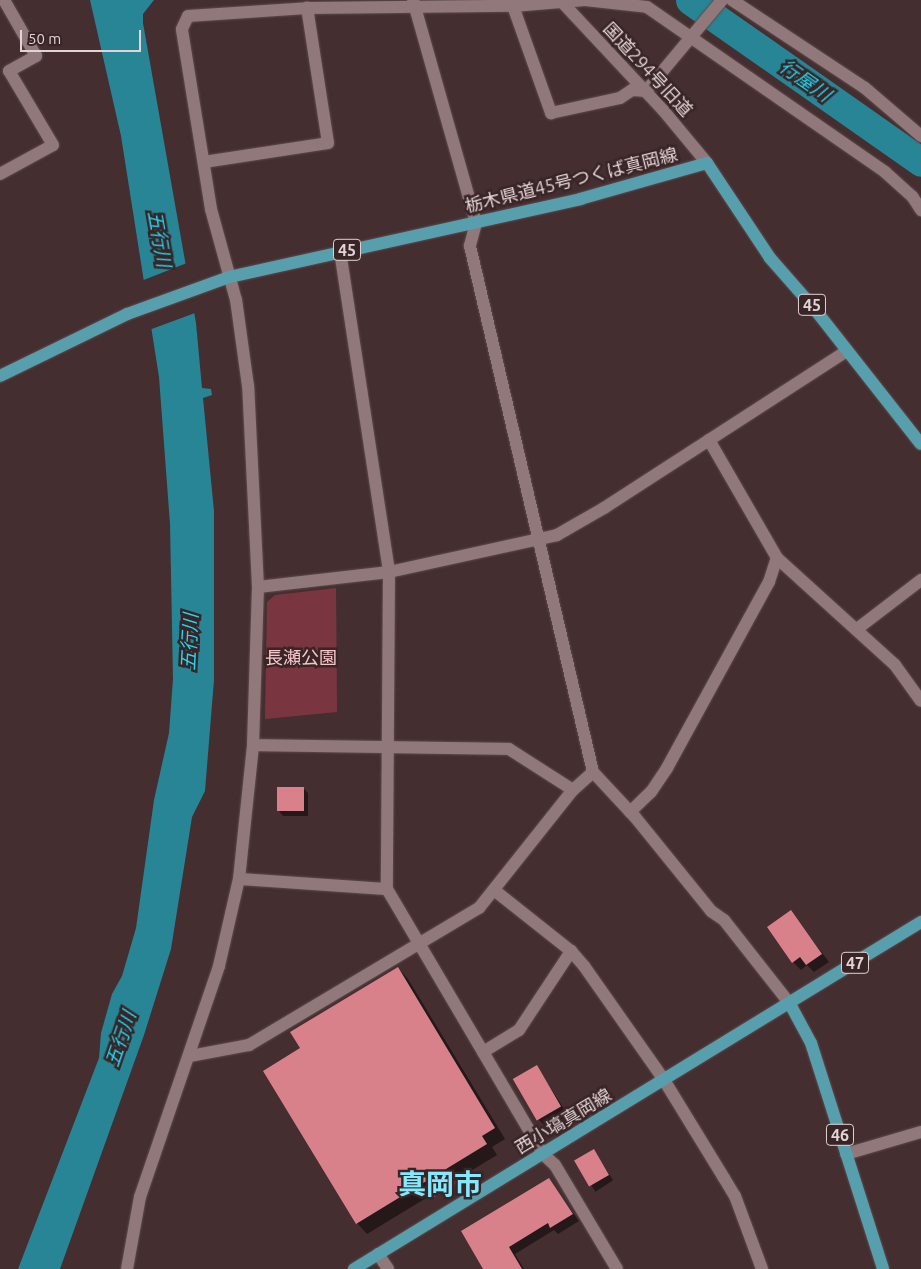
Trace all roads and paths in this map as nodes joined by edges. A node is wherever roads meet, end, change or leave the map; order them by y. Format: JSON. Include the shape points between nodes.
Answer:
{"nodes":[{"id":1,"x":4,"y":0,"type":"edge"},
{"id":2,"x":722,"y":0,"type":"edge"},
{"id":3,"x":732,"y":0,"type":"edge"},
{"id":4,"x":562,"y":2,"type":"edge"},
{"id":5,"x":414,"y":3,"type":"edge"},
{"id":6,"x":513,"y":6,"type":"junction"},
{"id":7,"x":307,"y":8,"type":"junction"},
{"id":8,"x":693,"y":35,"type":"junction"},
{"id":9,"x":5,"y":74,"type":"edge"},
{"id":10,"x":646,"y":91,"type":"junction"},
{"id":11,"x":921,"y":136,"type":"edge"},
{"id":12,"x":204,"y":162,"type":"junction"},
{"id":13,"x":707,"y":163,"type":"junction"},
{"id":14,"x":0,"y":174,"type":"edge"},
{"id":15,"x":921,"y":210,"type":"edge"},
{"id":16,"x":476,"y":223,"type":"junction"},
{"id":17,"x":340,"y":251,"type":"junction"},
{"id":18,"x":224,"y":278,"type":"junction"},
{"id":19,"x":847,"y":351,"type":"junction"},
{"id":20,"x":0,"y":376,"type":"edge"},
{"id":21,"x":709,"y":440,"type":"junction"},
{"id":22,"x":921,"y":444,"type":"edge"},
{"id":23,"x":537,"y":539,"type":"junction"},
{"id":24,"x":776,"y":558,"type":"junction"},
{"id":25,"x":389,"y":572,"type":"junction"},
{"id":26,"x":921,"y":580,"type":"edge"},
{"id":27,"x":258,"y":587,"type":"junction"},
{"id":28,"x":857,"y":629,"type":"junction"},
{"id":29,"x":921,"y":701,"type":"edge"},
{"id":30,"x":253,"y":744,"type":"junction"},
{"id":31,"x":388,"y":746,"type":"junction"},
{"id":32,"x":593,"y":772,"type":"junction"},
{"id":33,"x":573,"y":790,"type":"junction"},
{"id":34,"x":630,"y":812,"type":"junction"},
{"id":35,"x":239,"y":879,"type":"junction"},
{"id":36,"x":387,"y":888,"type":"junction"},
{"id":37,"x":494,"y":890,"type":"junction"},
{"id":38,"x":921,"y":922,"type":"edge"},
{"id":39,"x":418,"y":943,"type":"junction"},
{"id":40,"x":571,"y":951,"type":"junction"},
{"id":41,"x":790,"y":1004,"type":"junction"},
{"id":42,"x":483,"y":1052,"type":"junction"},
{"id":43,"x":190,"y":1056,"type":"junction"},
{"id":44,"x":664,"y":1080,"type":"junction"},
{"id":45,"x":921,"y":1132,"type":"edge"},
{"id":46,"x":543,"y":1154,"type":"junction"},
{"id":47,"x":846,"y":1154,"type":"junction"},
{"id":48,"x":378,"y":1254,"type":"junction"},
{"id":49,"x":127,"y":1269,"type":"edge"},
{"id":50,"x":354,"y":1269,"type":"edge"},
{"id":51,"x":388,"y":1269,"type":"edge"},
{"id":52,"x":618,"y":1269,"type":"edge"},
{"id":53,"x":762,"y":1269,"type":"edge"},
{"id":54,"x":883,"y":1269,"type":"edge"}],
"edges":[{"from":1,"to":9,"type":"street","via":[[36,56]]},
{"from":2,"to":8,"type":"street"},
{"from":3,"to":11,"type":"street","via":[[865,88]]},
{"from":4,"to":6,"type":"street"},
{"from":4,"to":8,"type":"street","via":[[585,0],[647,7]]},
{"from":4,"to":10,"type":"street","name":"国道294号旧道"},
{"from":5,"to":6,"type":"street"},
{"from":5,"to":7,"type":"street"},
{"from":5,"to":16,"type":"street"},
{"from":6,"to":10,"type":"street","via":[[551,113],[620,98],[632,90]]},
{"from":7,"to":12,"type":"street","via":[[328,143]]},
{"from":7,"to":12,"type":"street","via":[[196,13],[184,22],[182,29]]},
{"from":8,"to":10,"type":"street"},
{"from":8,"to":15,"type":"street","via":[[885,172],[912,196]]},
{"from":9,"to":14,"type":"street","via":[[53,145]]},
{"from":10,"to":13,"type":"street","name":"国道294号旧道"},
{"from":12,"to":18,"type":"street"},
{"from":13,"to":16,"type":"main road","name":"栃木県道45号つくば真岡線","number":"45","via":[[580,199]]},
{"from":13,"to":19,"type":"main road","number":"45","via":[[770,258]]},
{"from":16,"to":17,"type":"main road","name":"栃木県道45号つくば真岡線","number":"45"},
{"from":16,"to":23,"type":"street","via":[[470,246]]},
{"from":17,"to":18,"type":"main road","name":"栃木県道45号つくば真岡線","number":"45"},
{"from":17,"to":25,"type":"street"},
{"from":18,"to":20,"type":"main road","name":"栃木県道45号つくば真岡線","number":"45","via":[[127,314]]},
{"from":18,"to":27,"type":"street","via":[[243,343],[248,386]]},
{"from":19,"to":21,"type":"street"},
{"from":19,"to":22,"type":"main road","number":"45"},
{"from":21,"to":23,"type":"street","via":[[604,508],[557,535]]},
{"from":21,"to":24,"type":"street"},
{"from":23,"to":25,"type":"street"},
{"from":23,"to":32,"type":"street"},
{"from":24,"to":28,"type":"street"},
{"from":24,"to":34,"type":"street","via":[[769,582],[667,768],[651,792]]},
{"from":25,"to":27,"type":"street"},
{"from":25,"to":31,"type":"street"},
{"from":26,"to":28,"type":"street"},
{"from":27,"to":30,"type":"street"},
{"from":28,"to":29,"type":"street","via":[[895,665]]},
{"from":30,"to":31,"type":"street"},
{"from":30,"to":35,"type":"street"},
{"from":31,"to":33,"type":"street","via":[[509,749]]},
{"from":31,"to":36,"type":"street"},
{"from":32,"to":33,"type":"street"},
{"from":32,"to":34,"type":"street"},
{"from":33,"to":37,"type":"street"},
{"from":34,"to":41,"type":"street","via":[[711,911],[724,920]]},
{"from":35,"to":36,"type":"street"},
{"from":35,"to":43,"type":"street","via":[[219,966]]},
{"from":36,"to":39,"type":"street"},
{"from":37,"to":39,"type":"street","via":[[479,908]]},
{"from":37,"to":40,"type":"street"},
{"from":38,"to":41,"type":"main road","number":"47"},
{"from":39,"to":42,"type":"street"},
{"from":39,"to":43,"type":"street","via":[[249,1045]]},
{"from":40,"to":42,"type":"street","via":[[519,1030]]},
{"from":40,"to":44,"type":"street"},
{"from":41,"to":44,"type":"main road","name":"西小塙真岡線"},
{"from":41,"to":47,"type":"main road","number":"46","via":[[806,1028]]},
{"from":42,"to":46,"type":"street"},
{"from":43,"to":49,"type":"street","via":[[140,1197]]},
{"from":44,"to":46,"type":"main road","name":"西小塙真岡線"},
{"from":44,"to":53,"type":"street","via":[[735,1196]]},
{"from":45,"to":47,"type":"street"},
{"from":46,"to":48,"type":"main road","name":"西小塙真岡線"},
{"from":46,"to":52,"type":"street","via":[[555,1165]]},
{"from":47,"to":54,"type":"main road","number":"46"},
{"from":48,"to":50,"type":"main road","name":"西小塙真岡線"},
{"from":48,"to":51,"type":"street"}]}
